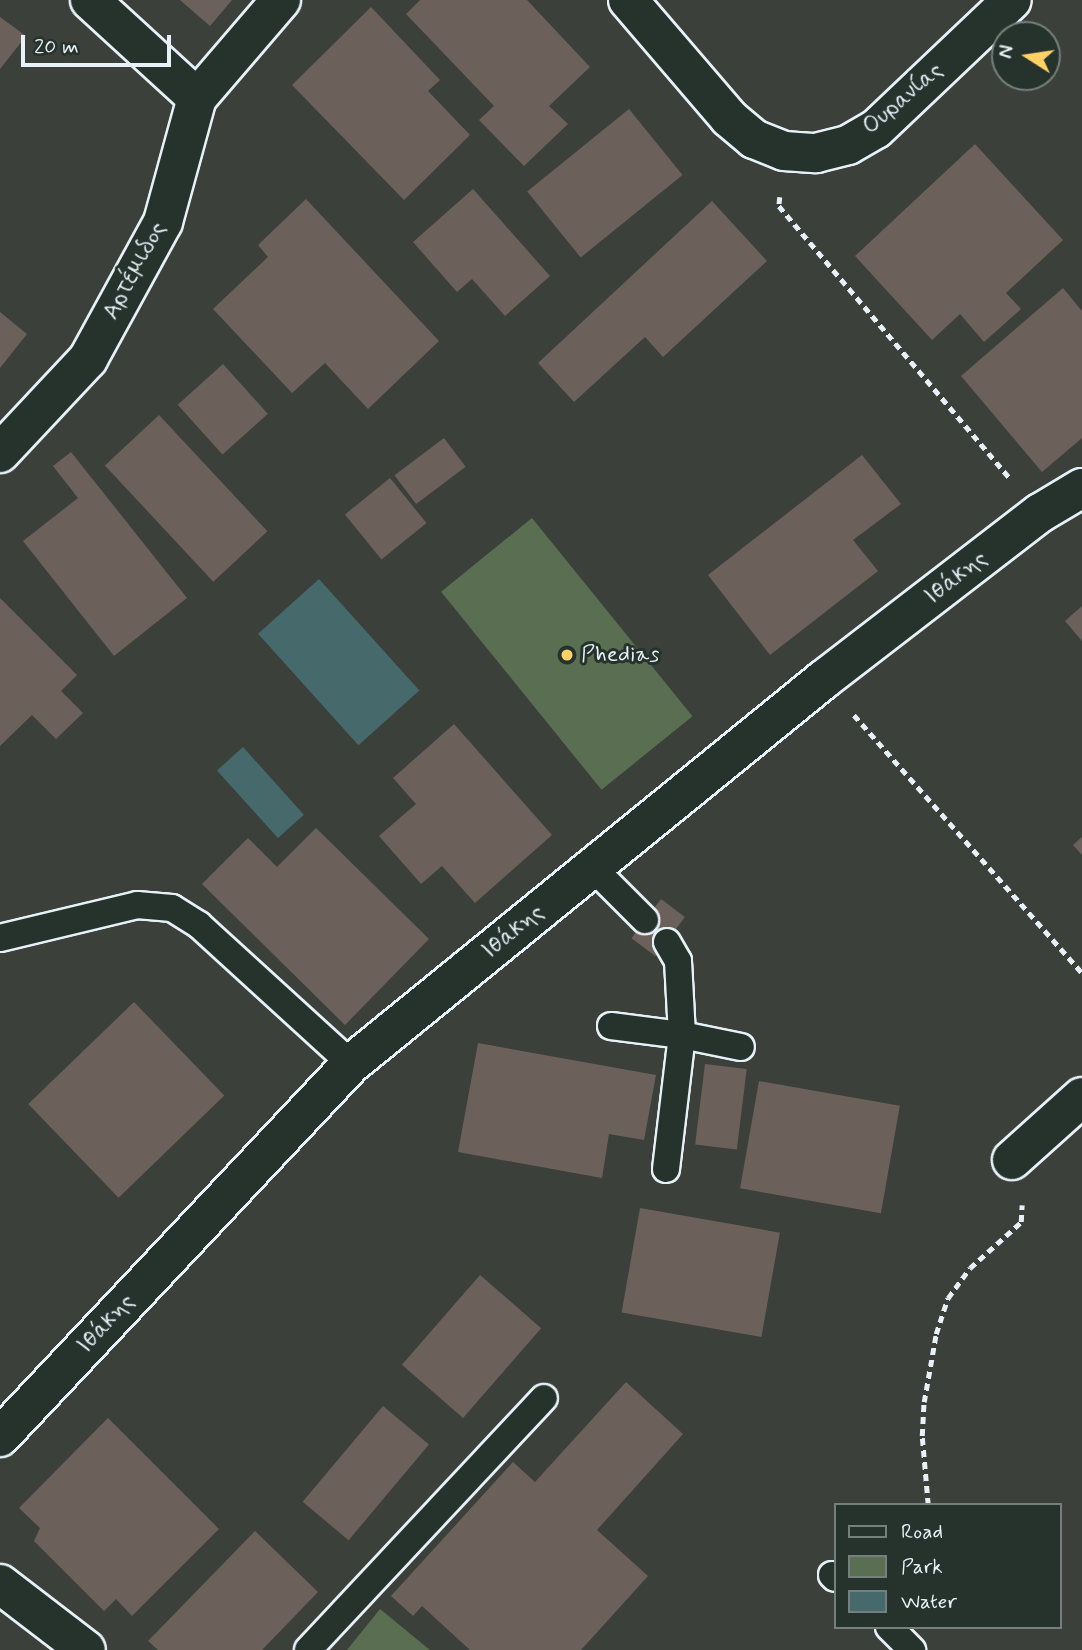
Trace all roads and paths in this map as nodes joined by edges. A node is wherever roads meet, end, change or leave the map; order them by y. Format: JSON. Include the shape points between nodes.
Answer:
{"nodes":[{"id":1,"x":90,"y":0,"type":"edge"},
{"id":2,"x":281,"y":0,"type":"edge"},
{"id":3,"x":628,"y":0,"type":"edge"},
{"id":4,"x":1012,"y":0,"type":"edge"},
{"id":5,"x":197,"y":98,"type":"junction"},
{"id":6,"x":784,"y":151,"type":"junction"},
{"id":7,"x":0,"y":453,"type":"edge"},
{"id":8,"x":1082,"y":488,"type":"edge"},
{"id":9,"x":1040,"y":513,"type":"junction"},
{"id":10,"x":823,"y":681,"type":"junction"},
{"id":11,"x":593,"y":867,"type":"junction"},
{"id":12,"x":645,"y":920,"type":"dead end"},
{"id":13,"x":0,"y":938,"type":"edge"},
{"id":14,"x":667,"y":942,"type":"dead end"},
{"id":15,"x":1082,"y":973,"type":"edge"},
{"id":16,"x":611,"y":1026,"type":"dead end"},
{"id":17,"x":682,"y":1034,"type":"junction"},
{"id":18,"x":741,"y":1047,"type":"dead end"},
{"id":19,"x":351,"y":1064,"type":"junction"},
{"id":20,"x":1082,"y":1097,"type":"edge"},
{"id":21,"x":1012,"y":1160,"type":"joint"},
{"id":22,"x":666,"y":1169,"type":"dead end"},
{"id":23,"x":544,"y":1398,"type":"dead end"},
{"id":24,"x":0,"y":1437,"type":"edge"},
{"id":25,"x":928,"y":1503,"type":"edge"},
{"id":26,"x":0,"y":1584,"type":"edge"},
{"id":27,"x":891,"y":1629,"type":"edge"},
{"id":28,"x":86,"y":1650,"type":"edge"},
{"id":29,"x":308,"y":1650,"type":"edge"},
{"id":30,"x":912,"y":1650,"type":"edge"}],
"edges":[{"from":1,"to":5,"type":"street"},
{"from":2,"to":5,"type":"street","name":"Αρτέμιδος"},
{"from":3,"to":6,"type":"street","name":"Ουρανίας","via":[[729,118],[754,139]]},
{"from":4,"to":6,"type":"street","name":"Ουρανίας","via":[[876,129],[848,145],[816,153]]},
{"from":5,"to":7,"type":"street","name":"Αρτέμιδος","via":[[163,222],[89,359]]},
{"from":6,"to":9,"type":"path","via":[[779,206]]},
{"from":8,"to":9,"type":"street","name":"Ιθάκης"},
{"from":9,"to":10,"type":"street","name":"Ιθάκης"},
{"from":10,"to":11,"type":"street","name":"Ιθάκης"},
{"from":10,"to":15,"type":"path"},
{"from":11,"to":12,"type":"lane"},
{"from":11,"to":19,"type":"street","name":"Ιθάκης"},
{"from":13,"to":19,"type":"lane","via":[[136,905],[172,908],[199,925]]},
{"from":14,"to":17,"type":"lane","via":[[678,961]]},
{"from":16,"to":17,"type":"lane"},
{"from":17,"to":18,"type":"lane"},
{"from":17,"to":22,"type":"lane"},
{"from":19,"to":24,"type":"street","name":"Ιθάκης"},
{"from":20,"to":21,"type":"street"},
{"from":21,"to":25,"type":"path","via":[[1023,1189],[1021,1222],[970,1268],[948,1298],[936,1334],[922,1436]]},
{"from":23,"to":29,"type":"lane"},
{"from":26,"to":28,"type":"street"},
{"from":27,"to":30,"type":"lane"}]}
